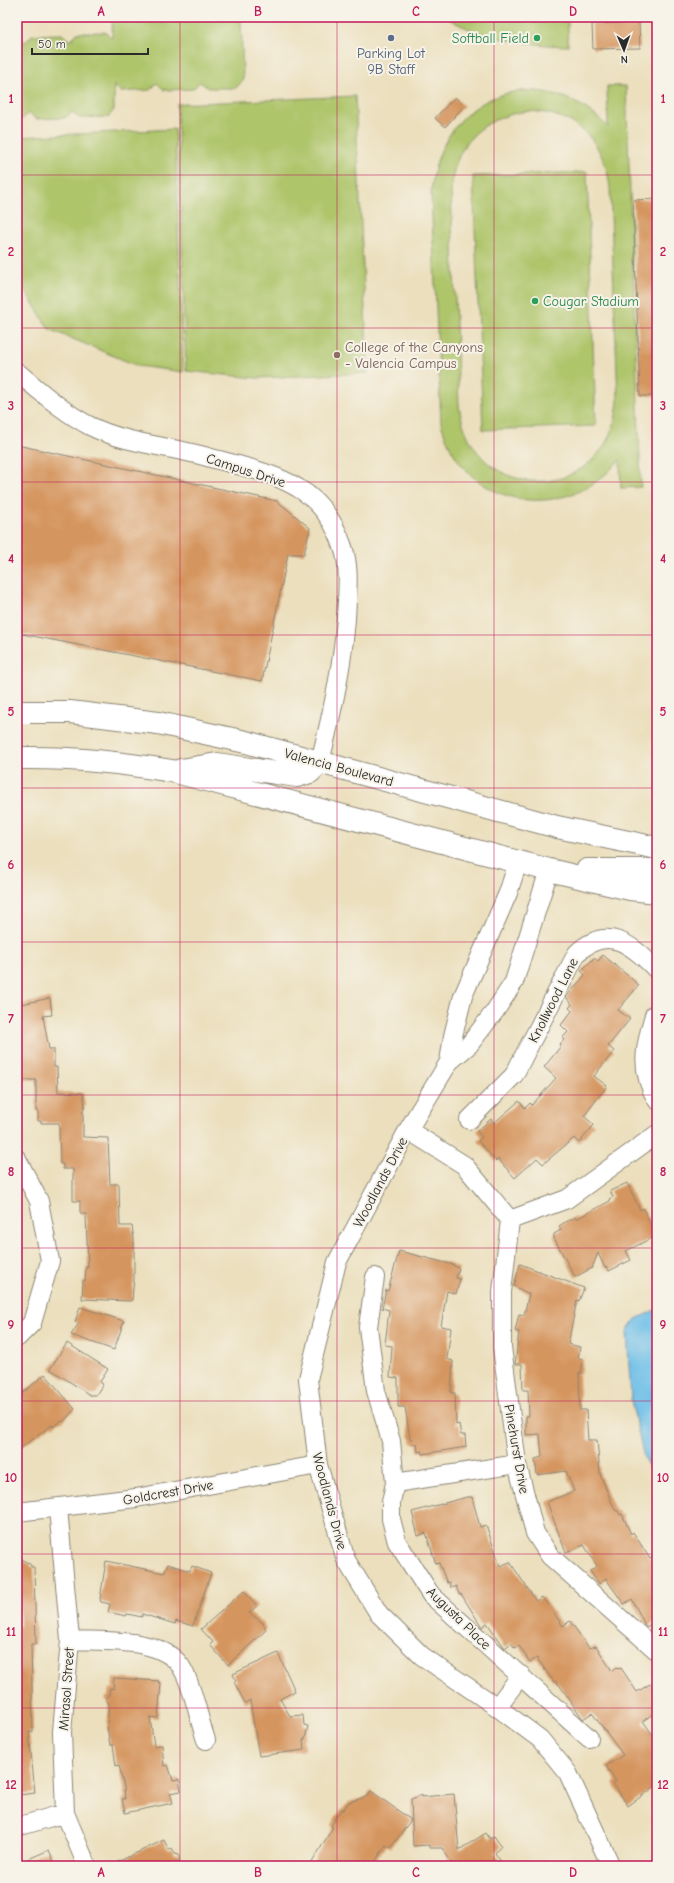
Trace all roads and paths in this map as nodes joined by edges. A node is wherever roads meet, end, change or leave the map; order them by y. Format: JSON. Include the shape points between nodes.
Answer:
{"nodes":[{"id":1,"x":17,"y":372,"type":"edge"},
{"id":2,"x":17,"y":712,"type":"edge"},
{"id":3,"x":17,"y":758,"type":"edge"},
{"id":4,"x":320,"y":762,"type":"junction"},
{"id":5,"x":172,"y":771,"type":"junction"},
{"id":6,"x":657,"y":848,"type":"edge"},
{"id":7,"x":518,"y":862,"type":"junction"},
{"id":8,"x":549,"y":870,"type":"junction"},
{"id":9,"x":657,"y":870,"type":"edge"},
{"id":10,"x":657,"y":892,"type":"edge"},
{"id":11,"x":657,"y":970,"type":"edge"},
{"id":12,"x":657,"y":1012,"type":"edge"},
{"id":13,"x":450,"y":1062,"type":"junction"},
{"id":14,"x":657,"y":1100,"type":"edge"},
{"id":15,"x":469,"y":1120,"type":"dead end"},
{"id":16,"x":408,"y":1130,"type":"junction"},
{"id":17,"x":657,"y":1134,"type":"edge"},
{"id":18,"x":17,"y":1159,"type":"edge"},
{"id":19,"x":510,"y":1220,"type":"junction"},
{"id":20,"x":375,"y":1277,"type":"dead end"},
{"id":21,"x":17,"y":1338,"type":"edge"},
{"id":22,"x":517,"y":1464,"type":"junction"},
{"id":23,"x":318,"y":1465,"type":"junction"},
{"id":24,"x":395,"y":1483,"type":"junction"},
{"id":25,"x":58,"y":1508,"type":"junction"},
{"id":26,"x":17,"y":1512,"type":"edge"},
{"id":27,"x":70,"y":1640,"type":"junction"},
{"id":28,"x":656,"y":1650,"type":"edge"},
{"id":29,"x":520,"y":1675,"type":"junction"},
{"id":30,"x":497,"y":1707,"type":"junction"},
{"id":31,"x":589,"y":1738,"type":"dead end"},
{"id":32,"x":206,"y":1740,"type":"dead end"},
{"id":33,"x":65,"y":1813,"type":"junction"},
{"id":34,"x":17,"y":1827,"type":"edge"},
{"id":35,"x":87,"y":1866,"type":"edge"},
{"id":36,"x":611,"y":1866,"type":"edge"}],
"edges":[{"from":1,"to":4,"type":"street","name":"Campus Drive","via":[[65,412],[91,426],[130,439],[197,454],[275,476],[299,488],[322,507],[343,547],[348,577],[346,634],[341,669]]},
{"from":2,"to":4,"type":"main road","name":"Valencia Boulevard","via":[[70,712],[158,723],[246,742]]},
{"from":3,"to":5,"type":"main road","via":[[68,758]]},
{"from":4,"to":5,"type":"main road","via":[[310,772],[297,776],[217,764]]},
{"from":4,"to":6,"type":"main road","name":"Valencia Boulevard","via":[[557,827]]},
{"from":5,"to":7,"type":"main road"},
{"from":7,"to":8,"type":"main road"},
{"from":7,"to":13,"type":"street","name":"Woodlands Drive","via":[[508,893],[462,996]]},
{"from":8,"to":9,"type":"main road"},
{"from":8,"to":10,"type":"main road"},
{"from":8,"to":13,"type":"street","name":"Woodlands Drive","via":[[514,982],[469,1045]]},
{"from":11,"to":15,"type":"street","name":"Knollwood Lane","via":[[625,942],[606,938],[585,945],[577,953],[514,1075]]},
{"from":12,"to":14,"type":"street","via":[[645,1045],[645,1053],[647,1075]]},
{"from":13,"to":16,"type":"street","name":"Woodlands Drive"},
{"from":16,"to":19,"type":"street","via":[[464,1165]]},
{"from":16,"to":23,"type":"street","name":"Woodlands Drive","via":[[337,1262],[308,1379]]},
{"from":17,"to":19,"type":"street","via":[[567,1199]]},
{"from":18,"to":21,"type":"street","via":[[39,1201],[50,1261],[32,1323]]},
{"from":19,"to":22,"type":"street","name":"Pinehurst Drive","via":[[502,1292],[502,1347]]},
{"from":20,"to":24,"type":"street","name":"Augusta Place","via":[[368,1327],[376,1391],[391,1441]]},
{"from":22,"to":24,"type":"street"},
{"from":22,"to":28,"type":"street","name":"Pinehurst Drive","via":[[535,1533],[550,1556]]},
{"from":23,"to":25,"type":"street","name":"Goldcrest Drive","via":[[136,1498]]},
{"from":23,"to":30,"type":"street","name":"Woodlands Drive","via":[[346,1560],[379,1614],[422,1656]]},
{"from":24,"to":29,"type":"street","name":"Augusta Place","via":[[391,1519],[397,1542],[431,1595]]},
{"from":25,"to":26,"type":"street","name":"Goldcrest Drive"},
{"from":25,"to":27,"type":"street","name":"Mirasol Street"},
{"from":27,"to":32,"type":"street","via":[[141,1644],[165,1650],[184,1670]]},
{"from":27,"to":33,"type":"street","name":"Mirasol Street","via":[[62,1732]]},
{"from":29,"to":30,"type":"street"},
{"from":29,"to":31,"type":"street","name":"Augusta Place"},
{"from":30,"to":36,"type":"street","name":"Woodlands Drive","via":[[540,1739],[568,1773]]},
{"from":33,"to":34,"type":"street"},
{"from":33,"to":35,"type":"street","name":"Mirasol Street"}]}
